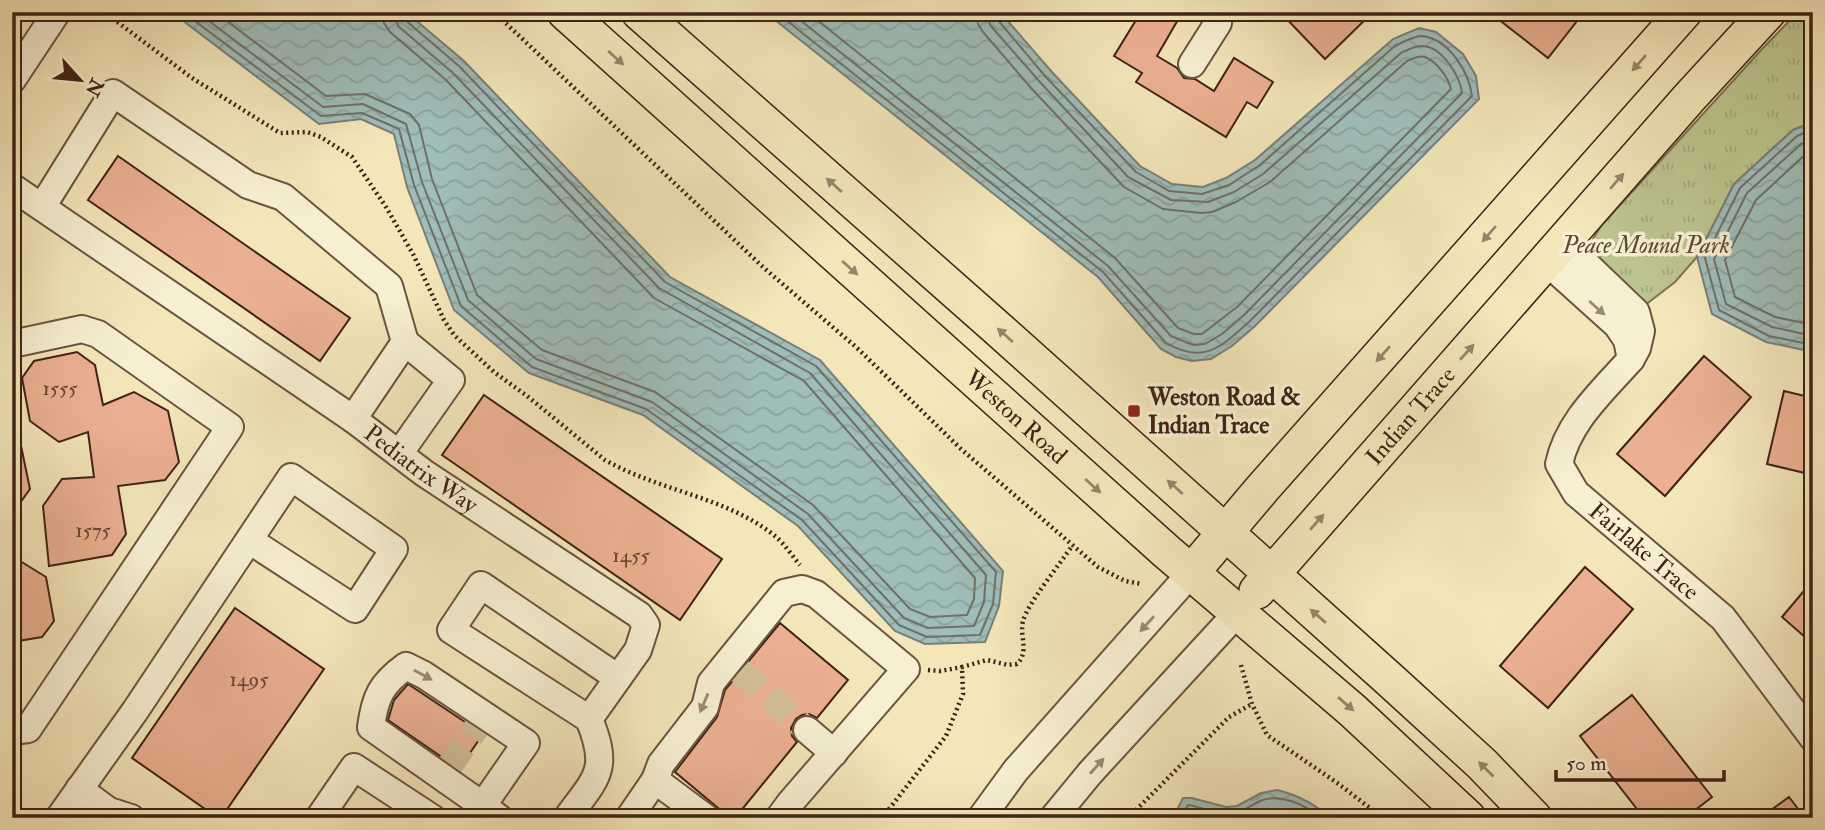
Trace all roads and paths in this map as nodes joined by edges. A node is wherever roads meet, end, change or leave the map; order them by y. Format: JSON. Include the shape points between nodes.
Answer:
{"nodes":[{"id":1,"x":57,"y":12,"type":"edge"},
{"id":2,"x":104,"y":12,"type":"edge"},
{"id":3,"x":495,"y":12,"type":"edge"},
{"id":4,"x":565,"y":12,"type":"edge"},
{"id":5,"x":639,"y":12,"type":"edge"},
{"id":6,"x":1219,"y":12,"type":"edge"},
{"id":7,"x":1684,"y":12,"type":"edge"},
{"id":8,"x":1768,"y":12,"type":"edge"},
{"id":9,"x":1192,"y":64,"type":"dead end"},
{"id":10,"x":12,"y":80,"type":"edge"},
{"id":11,"x":12,"y":187,"type":"edge"},
{"id":12,"x":42,"y":207,"type":"junction"},
{"id":13,"x":1555,"y":253,"type":"junction"},
{"id":14,"x":405,"y":342,"type":"junction"},
{"id":15,"x":12,"y":344,"type":"edge"},
{"id":16,"x":353,"y":419,"type":"junction"},
{"id":17,"x":399,"y":454,"type":"junction"},
{"id":18,"x":1225,"y":532,"type":"junction"},
{"id":19,"x":249,"y":540,"type":"junction"},
{"id":20,"x":1072,"y":546,"type":"junction"},
{"id":21,"x":1191,"y":573,"type":"junction"},
{"id":22,"x":807,"y":574,"type":"dead end"},
{"id":23,"x":1272,"y":574,"type":"junction"},
{"id":24,"x":1142,"y":584,"type":"dead end"},
{"id":25,"x":1238,"y":612,"type":"junction"},
{"id":26,"x":880,"y":646,"type":"junction"},
{"id":27,"x":1241,"y":665,"type":"dead end"},
{"id":28,"x":962,"y":667,"type":"junction"},
{"id":29,"x":913,"y":668,"type":"junction"},
{"id":30,"x":740,"y":670,"type":"dead end"},
{"id":31,"x":618,"y":678,"type":"junction"},
{"id":32,"x":1252,"y":704,"type":"junction"},
{"id":33,"x":589,"y":719,"type":"junction"},
{"id":34,"x":807,"y":730,"type":"tunnel mouth"},
{"id":35,"x":12,"y":731,"type":"edge"},
{"id":36,"x":1813,"y":738,"type":"edge"},
{"id":37,"x":834,"y":753,"type":"junction"},
{"id":38,"x":655,"y":780,"type":"junction"},
{"id":39,"x":79,"y":789,"type":"junction"},
{"id":40,"x":485,"y":814,"type":"edge"},
{"id":41,"x":59,"y":818,"type":"edge"},
{"id":42,"x":131,"y":818,"type":"edge"},
{"id":43,"x":319,"y":818,"type":"edge"},
{"id":44,"x":432,"y":818,"type":"edge"},
{"id":45,"x":567,"y":818,"type":"edge"},
{"id":46,"x":629,"y":818,"type":"edge"},
{"id":47,"x":706,"y":818,"type":"edge"},
{"id":48,"x":779,"y":818,"type":"edge"},
{"id":49,"x":882,"y":818,"type":"edge"},
{"id":50,"x":981,"y":818,"type":"edge"},
{"id":51,"x":1053,"y":818,"type":"edge"},
{"id":52,"x":1128,"y":818,"type":"edge"},
{"id":53,"x":1383,"y":818,"type":"edge"},
{"id":54,"x":1468,"y":818,"type":"edge"},
{"id":55,"x":1534,"y":818,"type":"edge"}],
"edges":[{"from":1,"to":10,"type":"street"},
{"from":2,"to":22,"type":"path","via":[[192,78],[281,132],[321,136],[352,157],[413,254],[444,320],[469,351],[605,460],[652,483],[745,517],[776,537]]},
{"from":3,"to":20,"type":"path","via":[[764,268]]},
{"from":4,"to":21,"type":"main road","name":"Weston Road","one_way":true},
{"from":18,"to":5,"type":"main road","one_way":true},
{"from":6,"to":9,"type":"street","via":[[1218,23]]},
{"from":7,"to":18,"type":"main road","one_way":true},
{"from":13,"to":8,"type":"main road","name":"Indian Trace","one_way":true},
{"from":11,"to":12,"type":"street","name":"Pediatrix Way"},
{"from":12,"to":14,"type":"street","via":[[113,93],[248,185],[283,197],[389,286]]},
{"from":12,"to":16,"type":"street","name":"Pediatrix Way"},
{"from":23,"to":13,"type":"main road","name":"Indian Trace","one_way":true},
{"from":13,"to":36,"type":"street","name":"Fairlake Trace","via":[[1617,326],[1627,340],[1631,359],[1578,419],[1559,464],[1576,493],[1723,618]]},
{"from":14,"to":16,"type":"street"},
{"from":14,"to":17,"type":"street","via":[[451,380]]},
{"from":15,"to":35,"type":"street","via":[[82,329],[98,334],[230,427],[28,729]]},
{"from":16,"to":17,"type":"street","name":"Pediatrix Way"},
{"from":17,"to":31,"type":"street","name":"Pediatrix Way","via":[[639,615],[646,625],[638,650]]},
{"from":18,"to":21,"type":"main road"},
{"from":18,"to":23,"type":"main road"},
{"from":19,"to":19,"type":"street","via":[[355,609],[394,548],[291,477]]},
{"from":19,"to":39,"type":"street"},
{"from":20,"to":24,"type":"path","via":[[1113,576]]},
{"from":20,"to":28,"type":"path","via":[[1023,621],[1022,659],[1017,664],[987,660]]},
{"from":21,"to":25,"type":"main road","name":"Weston Road"},
{"from":21,"to":50,"type":"street","one_way":true,"via":[[1016,770]]},
{"from":23,"to":25,"type":"main road","name":"Indian Trace"},
{"from":55,"to":23,"type":"main road","one_way":true,"via":[[1482,764]]},
{"from":51,"to":25,"type":"street","name":"Indian Trace","one_way":true},
{"from":25,"to":54,"type":"main road","name":"Weston Road","one_way":true},
{"from":26,"to":29,"type":"street"},
{"from":26,"to":30,"type":"street","via":[[850,641],[801,603],[775,620],[737,668]]},
{"from":26,"to":38,"type":"street","one_way":true,"via":[[816,594],[802,589],[784,593],[711,683],[705,707],[661,764]]},
{"from":27,"to":32,"type":"path"},
{"from":28,"to":29,"type":"path","via":[[940,671]]},
{"from":28,"to":49,"type":"path","via":[[963,694],[946,736]]},
{"from":29,"to":37,"type":"street"},
{"from":31,"to":33,"type":"street","name":"Pediatrix Way"},
{"from":31,"to":33,"type":"street","via":[[481,585],[451,630]]},
{"from":32,"to":52,"type":"path","via":[[1229,717]]},
{"from":32,"to":53,"type":"path","via":[[1267,735]]},
{"from":33,"to":45,"type":"street","via":[[601,764]]},
{"from":34,"to":37,"type":"street"},
{"from":37,"to":48,"type":"street"},
{"from":38,"to":46,"type":"street"},
{"from":38,"to":47,"type":"street"},
{"from":39,"to":41,"type":"street"},
{"from":39,"to":42,"type":"street","via":[[109,811]]},
{"from":40,"to":40,"type":"street","one_way":true,"via":[[446,773],[371,727],[374,702],[389,678],[406,666],[481,721],[526,743]]},
{"from":43,"to":44,"type":"street","via":[[354,767]]}]}
